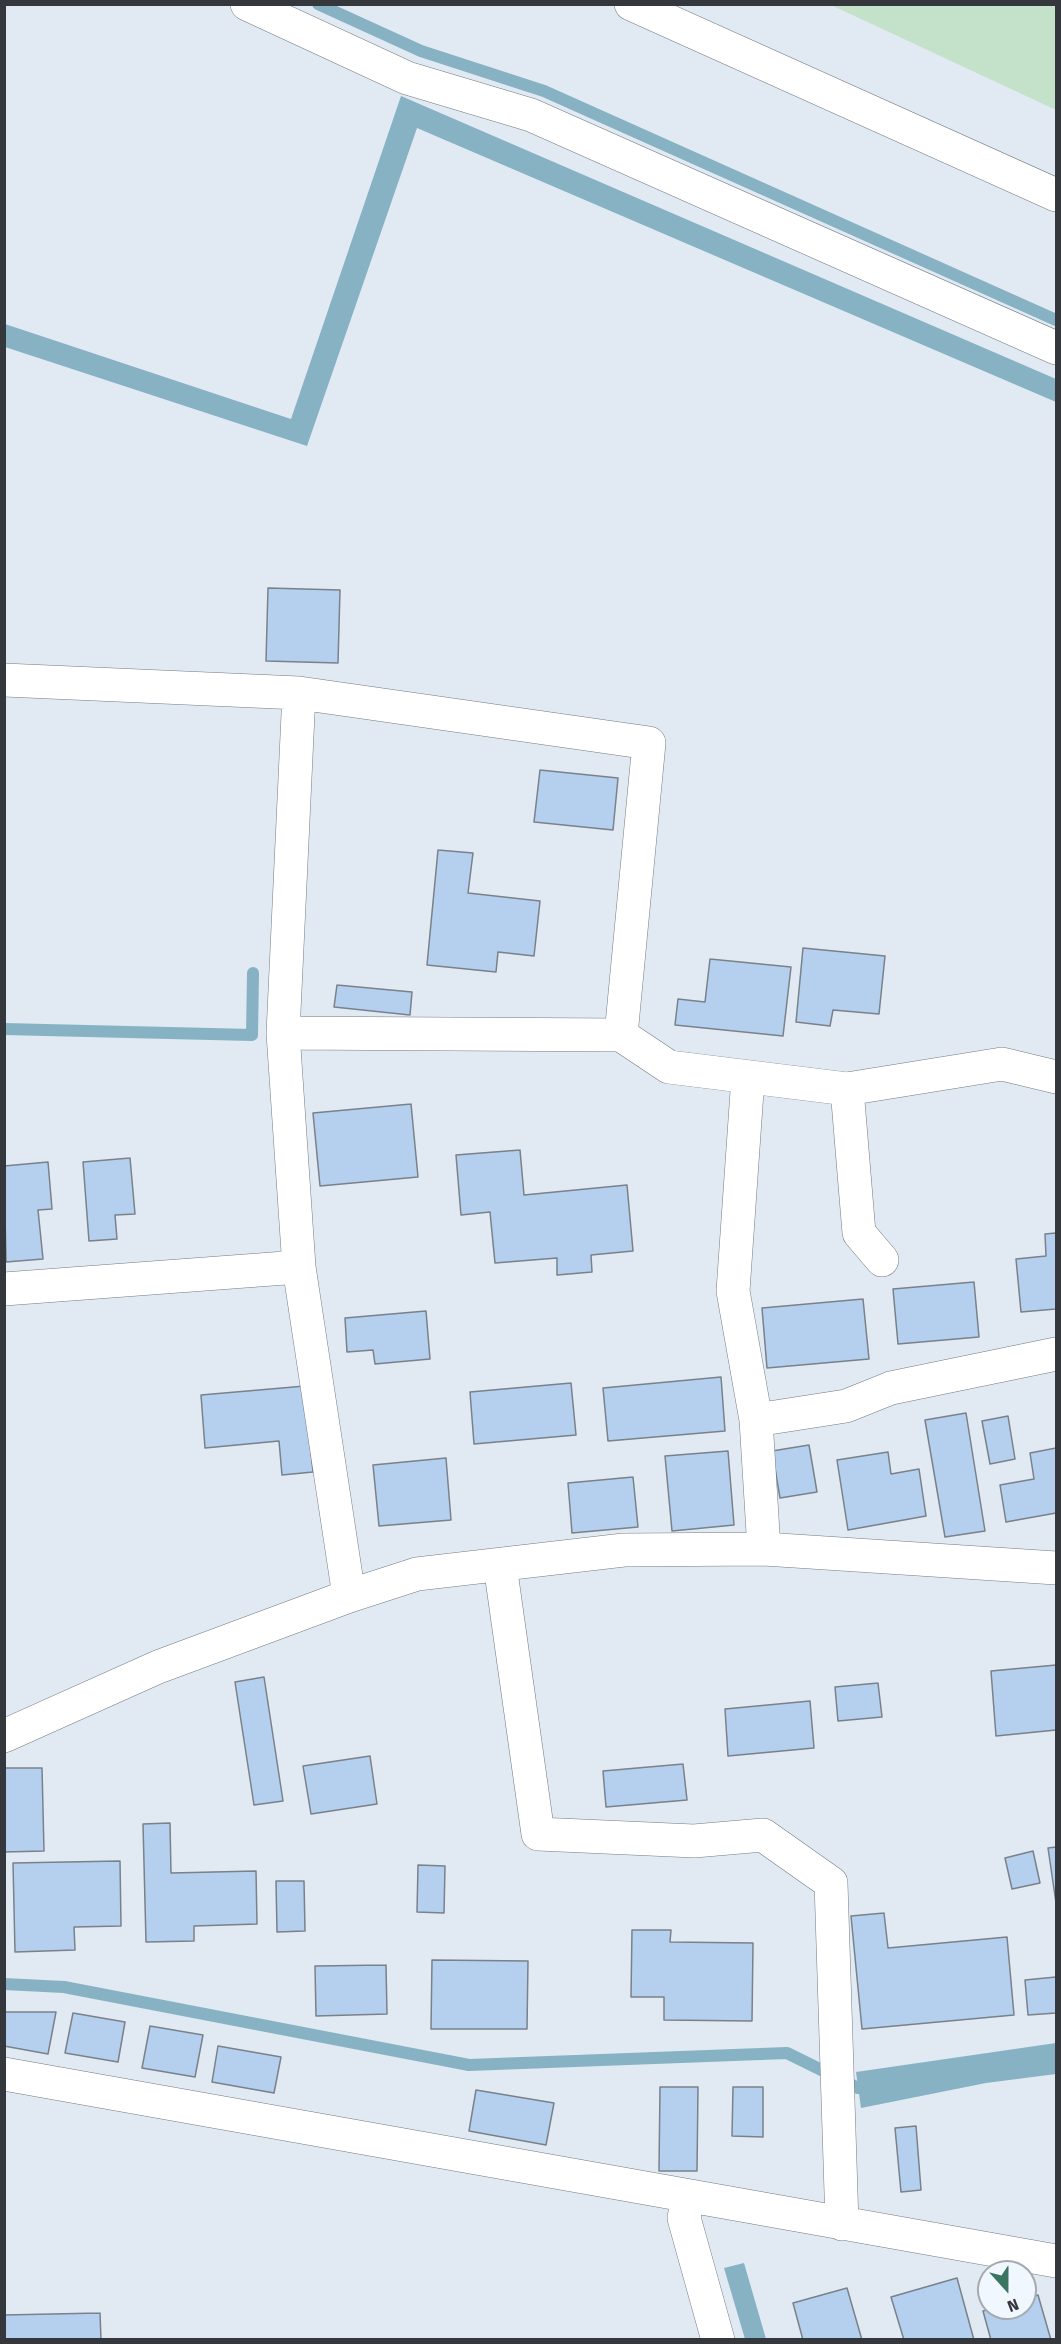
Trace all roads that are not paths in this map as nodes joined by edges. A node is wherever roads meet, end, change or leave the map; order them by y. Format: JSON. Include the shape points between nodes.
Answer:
{"nodes":[{"id":1,"x":247,"y":4,"type":"edge"},
{"id":2,"x":631,"y":4,"type":"edge"},
{"id":3,"x":1056,"y":195,"type":"edge"},
{"id":4,"x":1056,"y":348,"type":"edge"},
{"id":5,"x":4,"y":680,"type":"edge"},
{"id":6,"x":299,"y":693,"type":"junction"},
{"id":7,"x":283,"y":1033,"type":"junction"},
{"id":8,"x":621,"y":1035,"type":"junction"},
{"id":9,"x":748,"y":1077,"type":"junction"},
{"id":10,"x":1056,"y":1077,"type":"edge"},
{"id":11,"x":847,"y":1089,"type":"junction"},
{"id":12,"x":882,"y":1260,"type":"dead end"},
{"id":13,"x":299,"y":1267,"type":"junction"},
{"id":14,"x":4,"y":1289,"type":"edge"},
{"id":15,"x":1056,"y":1354,"type":"edge"},
{"id":16,"x":756,"y":1420,"type":"junction"},
{"id":17,"x":764,"y":1549,"type":"junction"},
{"id":18,"x":500,"y":1565,"type":"junction"},
{"id":19,"x":1056,"y":1568,"type":"edge"},
{"id":20,"x":349,"y":1596,"type":"junction"},
{"id":21,"x":4,"y":1736,"type":"edge"},
{"id":22,"x":4,"y":2074,"type":"edge"},
{"id":23,"x":688,"y":2196,"type":"junction"},
{"id":24,"x":842,"y":2224,"type":"junction"},
{"id":25,"x":1056,"y":2261,"type":"edge"},
{"id":26,"x":718,"y":2340,"type":"edge"}],
"edges":[{"from":1,"to":4,"type":"street","via":[[408,78],[531,115]]},
{"from":2,"to":3,"type":"street"},
{"from":5,"to":6,"type":"street"},
{"from":6,"to":7,"type":"street"},
{"from":6,"to":8,"type":"street","via":[[649,743]]},
{"from":7,"to":8,"type":"street"},
{"from":7,"to":13,"type":"street"},
{"from":8,"to":9,"type":"street","via":[[669,1067]]},
{"from":9,"to":11,"type":"street"},
{"from":9,"to":16,"type":"street","via":[[733,1290]]},
{"from":10,"to":11,"type":"street","via":[[1002,1064]]},
{"from":11,"to":12,"type":"street","via":[[859,1233]]},
{"from":13,"to":14,"type":"street"},
{"from":13,"to":20,"type":"street"},
{"from":15,"to":16,"type":"street","via":[[891,1388],[846,1406]]},
{"from":16,"to":17,"type":"street"},
{"from":17,"to":18,"type":"street","via":[[624,1550]]},
{"from":17,"to":19,"type":"street"},
{"from":18,"to":20,"type":"street","via":[[417,1574]]},
{"from":18,"to":24,"type":"street","via":[[538,1834],[694,1841],[763,1835],[831,1883]]},
{"from":20,"to":21,"type":"street","via":[[158,1667]]},
{"from":22,"to":23,"type":"street"},
{"from":23,"to":24,"type":"street"},
{"from":23,"to":26,"type":"street","via":[[684,2218]]},
{"from":24,"to":25,"type":"street"}]}
